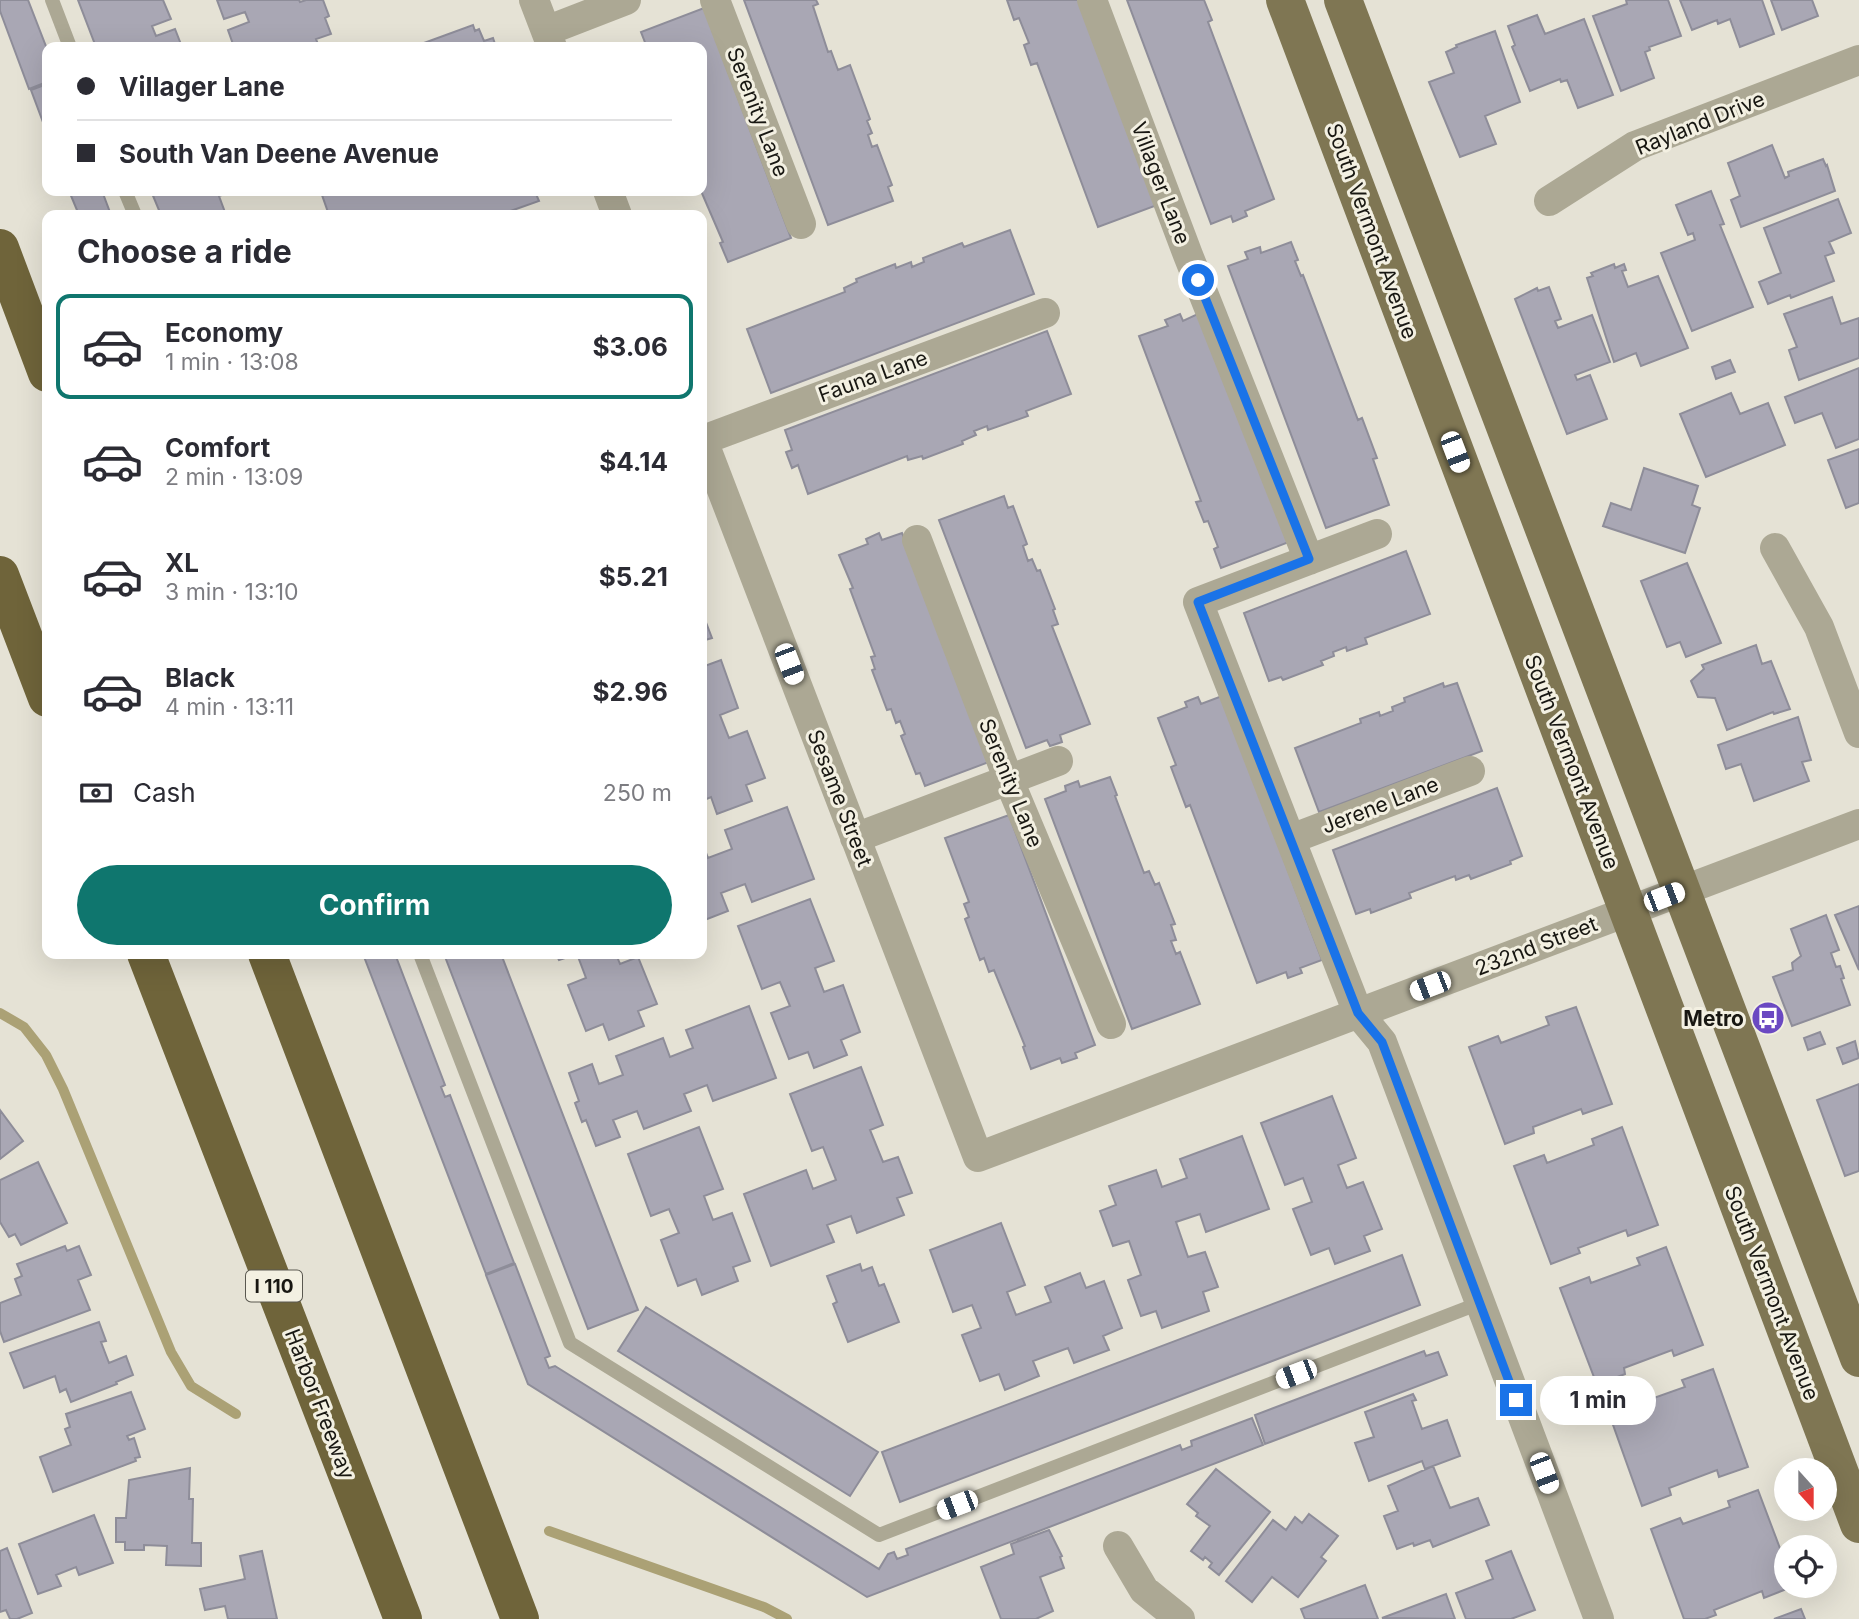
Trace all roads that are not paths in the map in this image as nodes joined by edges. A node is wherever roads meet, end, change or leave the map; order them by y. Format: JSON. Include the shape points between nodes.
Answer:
{"nodes":[{"id":1,"x":52,"y":0,"type":"edge"},
{"id":2,"x":534,"y":0,"type":"edge"},
{"id":3,"x":626,"y":0,"type":"edge"},
{"id":4,"x":715,"y":0,"type":"edge"},
{"id":5,"x":1092,"y":0,"type":"edge"},
{"id":6,"x":1285,"y":0,"type":"edge"},
{"id":7,"x":1343,"y":0,"type":"edge"},
{"id":8,"x":549,"y":39,"type":"edge"},
{"id":9,"x":68,"y":42,"type":"edge"},
{"id":10,"x":1858,"y":63,"type":"edge"},
{"id":11,"x":1549,"y":201,"type":"dead end"},
{"id":12,"x":801,"y":224,"type":"dead end"},
{"id":13,"x":0,"y":248,"type":"edge"},
{"id":14,"x":1045,"y":313,"type":"dead end"},
{"id":15,"x":42,"y":360,"type":"edge"},
{"id":16,"x":707,"y":437,"type":"edge"},
{"id":17,"x":707,"y":452,"type":"edge"},
{"id":18,"x":1377,"y":534,"type":"dead end"},
{"id":19,"x":917,"y":540,"type":"dead end"},
{"id":20,"x":1775,"y":548,"type":"dead end"},
{"id":21,"x":1309,"y":559,"type":"junction"},
{"id":22,"x":0,"y":575,"type":"edge"},
{"id":23,"x":42,"y":685,"type":"edge"},
{"id":24,"x":1859,"y":733,"type":"edge"},
{"id":25,"x":1058,"y":761,"type":"dead end"},
{"id":26,"x":1470,"y":771,"type":"dead end"},
{"id":27,"x":1008,"y":779,"type":"junction"},
{"id":28,"x":1859,"y":824,"type":"edge"},
{"id":29,"x":855,"y":838,"type":"junction"},
{"id":30,"x":1291,"y":839,"type":"junction"},
{"id":31,"x":1682,"y":891,"type":"junction"},
{"id":32,"x":1628,"y":911,"type":"junction"},
{"id":33,"x":148,"y":959,"type":"edge"},
{"id":34,"x":269,"y":959,"type":"edge"},
{"id":35,"x":422,"y":959,"type":"edge"},
{"id":36,"x":1358,"y":1013,"type":"junction"},
{"id":37,"x":1111,"y":1024,"type":"dead end"},
{"id":38,"x":978,"y":1157,"type":"joint"},
{"id":39,"x":1480,"y":1303,"type":"junction"},
{"id":40,"x":1859,"y":1358,"type":"edge"},
{"id":41,"x":1859,"y":1524,"type":"edge"},
{"id":42,"x":1118,"y":1546,"type":"dead end"},
{"id":43,"x":403,"y":1619,"type":"edge"},
{"id":44,"x":520,"y":1619,"type":"edge"},
{"id":45,"x":1180,"y":1619,"type":"edge"},
{"id":46,"x":1599,"y":1619,"type":"edge"}],
"edges":[{"from":1,"to":9,"type":"lane"},
{"from":2,"to":8,"type":"street"},
{"from":3,"to":8,"type":"street"},
{"from":4,"to":12,"type":"street","name":"Serenity Lane"},
{"from":5,"to":21,"type":"street","name":"Villager Lane"},
{"from":6,"to":32,"type":"main road","name":"South Vermont Avenue"},
{"from":7,"to":31,"type":"main road"},
{"from":10,"to":11,"type":"street","name":"Rayland Drive","via":[[1636,146]]},
{"from":13,"to":15,"type":"highway"},
{"from":14,"to":16,"type":"street","name":"Fauna Lane"},
{"from":17,"to":29,"type":"street","name":"Sesame Street"},
{"from":18,"to":21,"type":"street"},
{"from":19,"to":27,"type":"street","name":"Serenity Lane"},
{"from":20,"to":24,"type":"street","via":[[1819,627]]},
{"from":21,"to":30,"type":"street","via":[[1198,602]]},
{"from":22,"to":23,"type":"highway"},
{"from":25,"to":27,"type":"street"},
{"from":26,"to":30,"type":"street","name":"Jerene Lane"},
{"from":27,"to":29,"type":"street"},
{"from":27,"to":37,"type":"street","name":"Serenity Lane"},
{"from":28,"to":31,"type":"street","name":"232nd Street"},
{"from":29,"to":38,"type":"street","name":"Sesame Street"},
{"from":30,"to":36,"type":"street"},
{"from":31,"to":32,"type":"street","name":"232nd Street"},
{"from":31,"to":40,"type":"main road"},
{"from":32,"to":36,"type":"street","name":"232nd Street"},
{"from":32,"to":41,"type":"main road","name":"South Vermont Avenue"},
{"from":33,"to":43,"type":"highway","name":"Harbor Freeway","number":"I 110"},
{"from":34,"to":44,"type":"highway"},
{"from":35,"to":39,"type":"lane","via":[[570,1343],[879,1535]]},
{"from":36,"to":38,"type":"street","name":"232nd Street"},
{"from":36,"to":39,"type":"street","via":[[1382,1042]]},
{"from":39,"to":46,"type":"street"},
{"from":42,"to":45,"type":"street","via":[[1144,1590]]}]}
